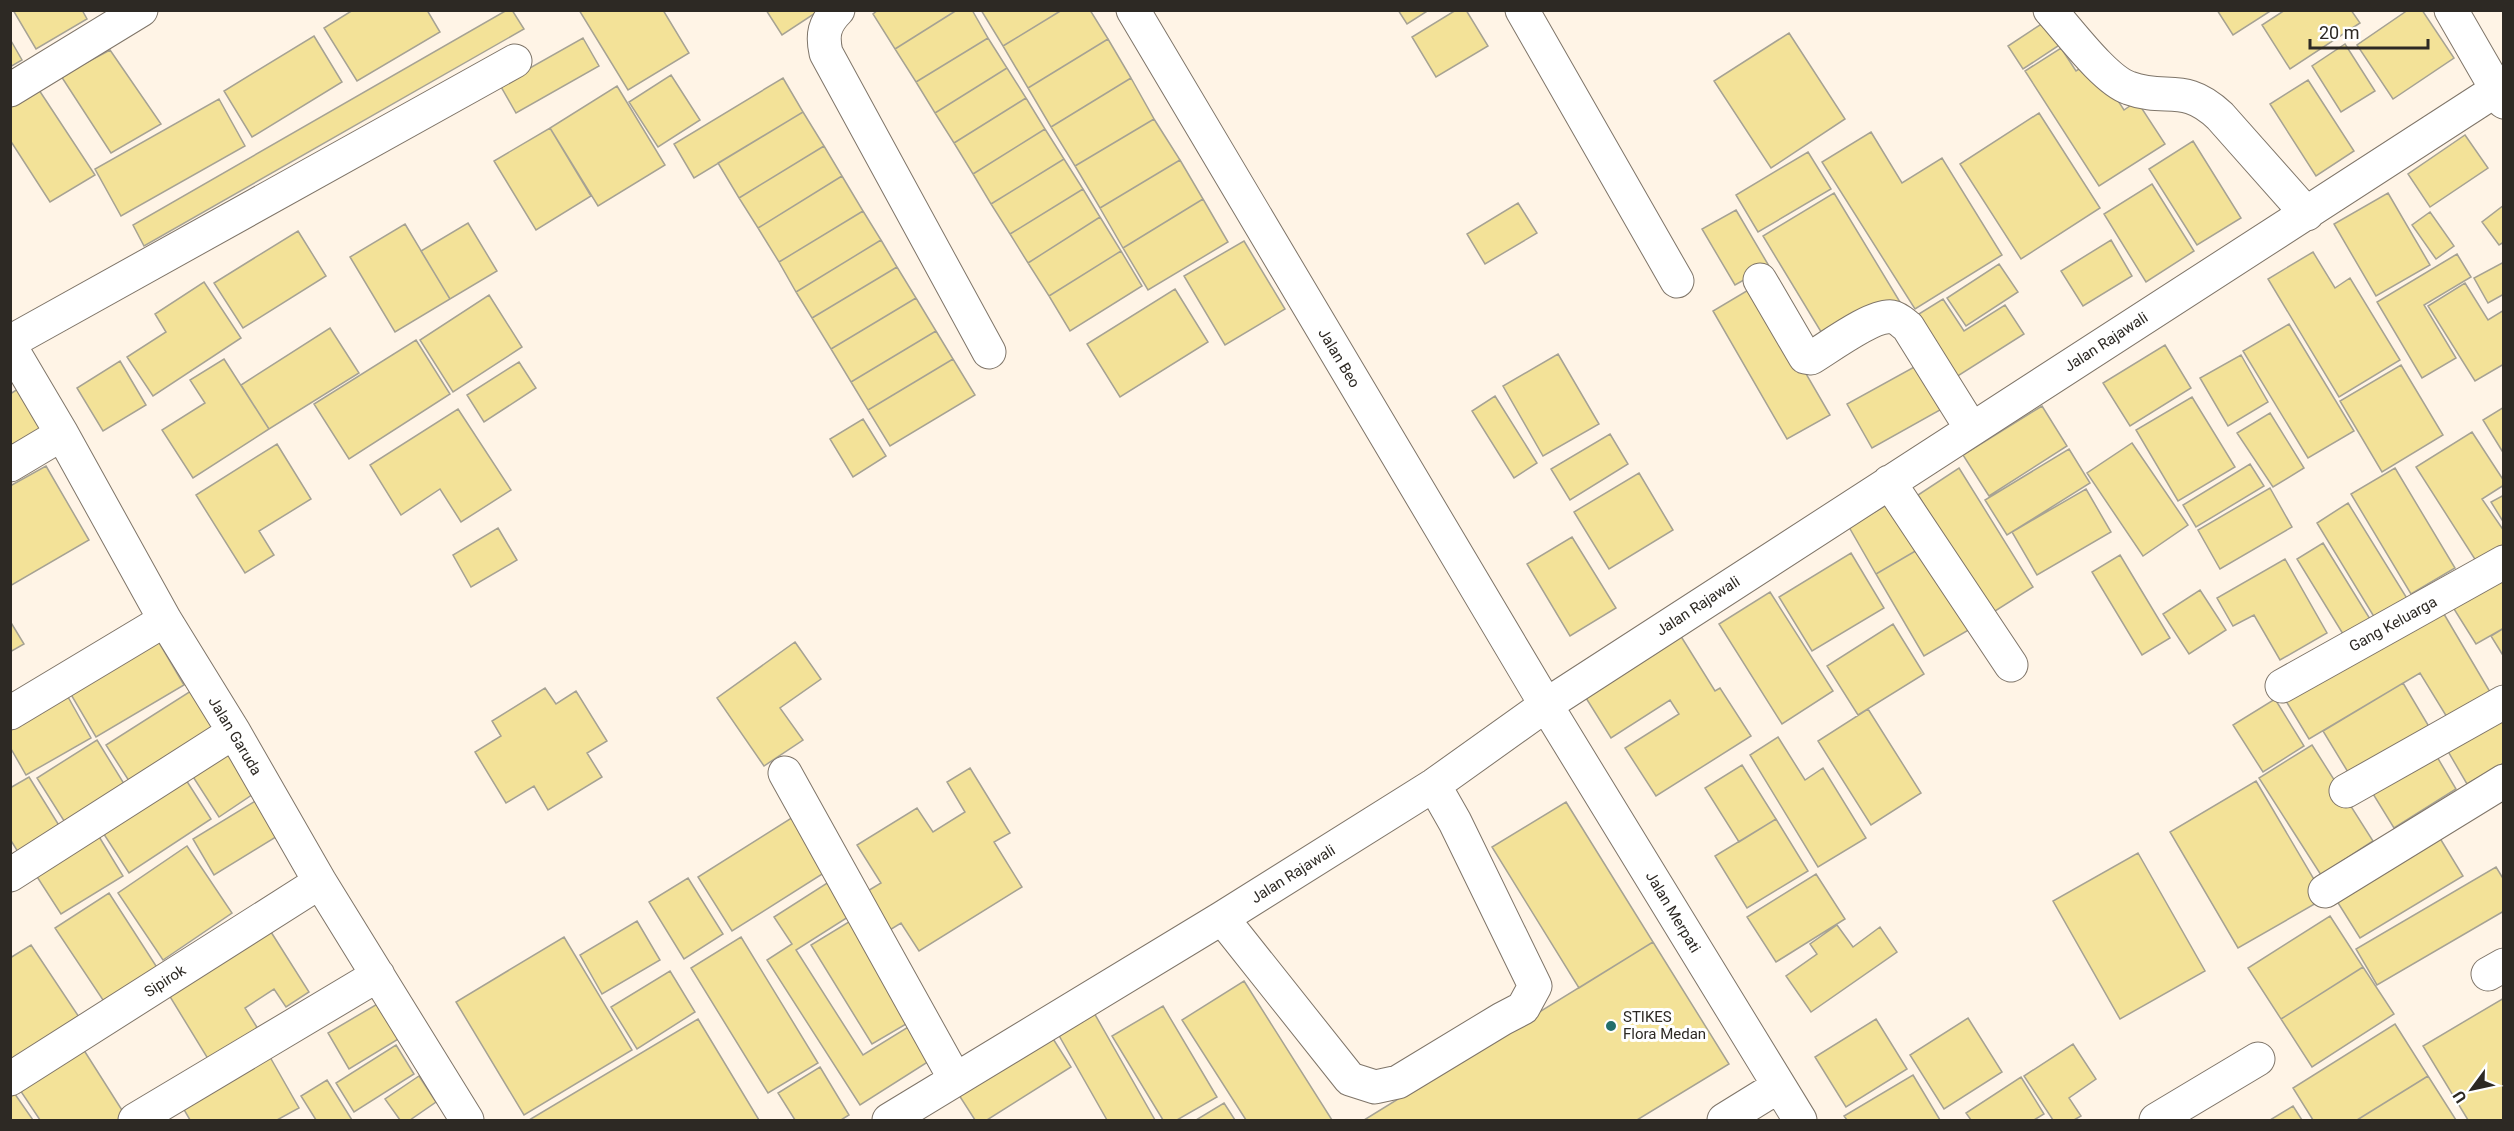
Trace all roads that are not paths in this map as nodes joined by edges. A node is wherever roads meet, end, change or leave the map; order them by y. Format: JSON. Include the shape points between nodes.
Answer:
{"nodes":[{"id":1,"x":141,"y":10,"type":"edge"},
{"id":2,"x":838,"y":10,"type":"edge"},
{"id":3,"x":1132,"y":10,"type":"edge"},
{"id":4,"x":2050,"y":10,"type":"edge"},
{"id":5,"x":2451,"y":10,"type":"edge"},
{"id":6,"x":1527,"y":21,"type":"edge"},
{"id":7,"x":515,"y":61,"type":"dead end"},
{"id":8,"x":10,"y":90,"type":"edge"},
{"id":9,"x":2501,"y":92,"type":"edge"},
{"id":10,"x":2307,"y":214,"type":"junction"},
{"id":11,"x":1760,"y":280,"type":"dead end"},
{"id":12,"x":1677,"y":281,"type":"dead end"},
{"id":13,"x":10,"y":344,"type":"edge"},
{"id":14,"x":988,"y":352,"type":"dead end"},
{"id":15,"x":1971,"y":428,"type":"junction"},
{"id":16,"x":62,"y":434,"type":"junction"},
{"id":17,"x":10,"y":465,"type":"edge"},
{"id":18,"x":1889,"y":482,"type":"junction"},
{"id":19,"x":2504,"y":562,"type":"edge"},
{"id":20,"x":165,"y":620,"type":"junction"},
{"id":21,"x":2011,"y":665,"type":"dead end"},
{"id":22,"x":2282,"y":686,"type":"dead end"},
{"id":23,"x":2504,"y":702,"type":"edge"},
{"id":24,"x":1546,"y":705,"type":"junction"},
{"id":25,"x":10,"y":713,"type":"edge"},
{"id":26,"x":234,"y":732,"type":"junction"},
{"id":27,"x":785,"y":773,"type":"dead end"},
{"id":28,"x":2504,"y":781,"type":"edge"},
{"id":29,"x":1434,"y":785,"type":"junction"},
{"id":30,"x":2346,"y":791,"type":"dead end"},
{"id":31,"x":10,"y":875,"type":"edge"},
{"id":32,"x":320,"y":882,"type":"junction"},
{"id":33,"x":2325,"y":891,"type":"dead end"},
{"id":34,"x":1222,"y":918,"type":"junction"},
{"id":35,"x":378,"y":975,"type":"junction"},
{"id":36,"x":2258,"y":1059,"type":"dead end"},
{"id":37,"x":955,"y":1079,"type":"junction"},
{"id":38,"x":10,"y":1080,"type":"edge"},
{"id":39,"x":1779,"y":1086,"type":"junction"},
{"id":40,"x":135,"y":1120,"type":"edge"},
{"id":41,"x":467,"y":1120,"type":"edge"},
{"id":42,"x":889,"y":1120,"type":"edge"},
{"id":43,"x":1724,"y":1120,"type":"edge"},
{"id":44,"x":1800,"y":1120,"type":"edge"},
{"id":45,"x":2156,"y":1120,"type":"edge"}],
"edges":[{"from":1,"to":8,"type":"street"},
{"from":2,"to":14,"type":"street","via":[[825,27],[826,53]]},
{"from":3,"to":24,"type":"street","name":"Jalan Beo"},
{"from":4,"to":10,"type":"street","via":[[2106,74],[2120,84],[2205,101]]},
{"from":5,"to":9,"type":"street"},
{"from":6,"to":12,"type":"street"},
{"from":7,"to":13,"type":"street"},
{"from":9,"to":10,"type":"street","name":"Jalan Rajawali"},
{"from":10,"to":15,"type":"street","name":"Jalan Rajawali"},
{"from":11,"to":15,"type":"street","via":[[1804,357],[1811,358],[1878,319],[1899,320],[1908,327]]},
{"from":13,"to":16,"type":"street","name":"Jalan Garuda"},
{"from":15,"to":18,"type":"street","name":"Jalan Rajawali"},
{"from":16,"to":17,"type":"street"},
{"from":16,"to":20,"type":"street","name":"Jalan Garuda"},
{"from":18,"to":21,"type":"street"},
{"from":18,"to":24,"type":"street","name":"Jalan Rajawali"},
{"from":19,"to":22,"type":"street","name":"Gang Keluarga"},
{"from":20,"to":25,"type":"street"},
{"from":20,"to":26,"type":"street","name":"Jalan Garuda"},
{"from":23,"to":30,"type":"street"},
{"from":24,"to":29,"type":"street","name":"Jalan Rajawali"},
{"from":24,"to":39,"type":"street","name":"Jalan Merpati"},
{"from":26,"to":31,"type":"street"},
{"from":26,"to":32,"type":"street","name":"Jalan Garuda"},
{"from":27,"to":37,"type":"street"},
{"from":28,"to":33,"type":"street"},
{"from":29,"to":34,"type":"street","name":"Jalan Rajawali"},
{"from":29,"to":34,"type":"street","via":[[1535,986],[1523,1008],[1398,1082],[1375,1087],[1350,1079]]},
{"from":32,"to":35,"type":"street","name":"Jalan Garuda"},
{"from":32,"to":38,"type":"street","name":"Sipirok"},
{"from":34,"to":37,"type":"street","name":"Jalan Rajawali"},
{"from":35,"to":40,"type":"street"},
{"from":35,"to":41,"type":"street","name":"Jalan Garuda"},
{"from":36,"to":45,"type":"street"},
{"from":37,"to":42,"type":"street","name":"Jalan Rajawali"},
{"from":39,"to":43,"type":"street"},
{"from":39,"to":44,"type":"street","name":"Jalan Merpati"}]}
